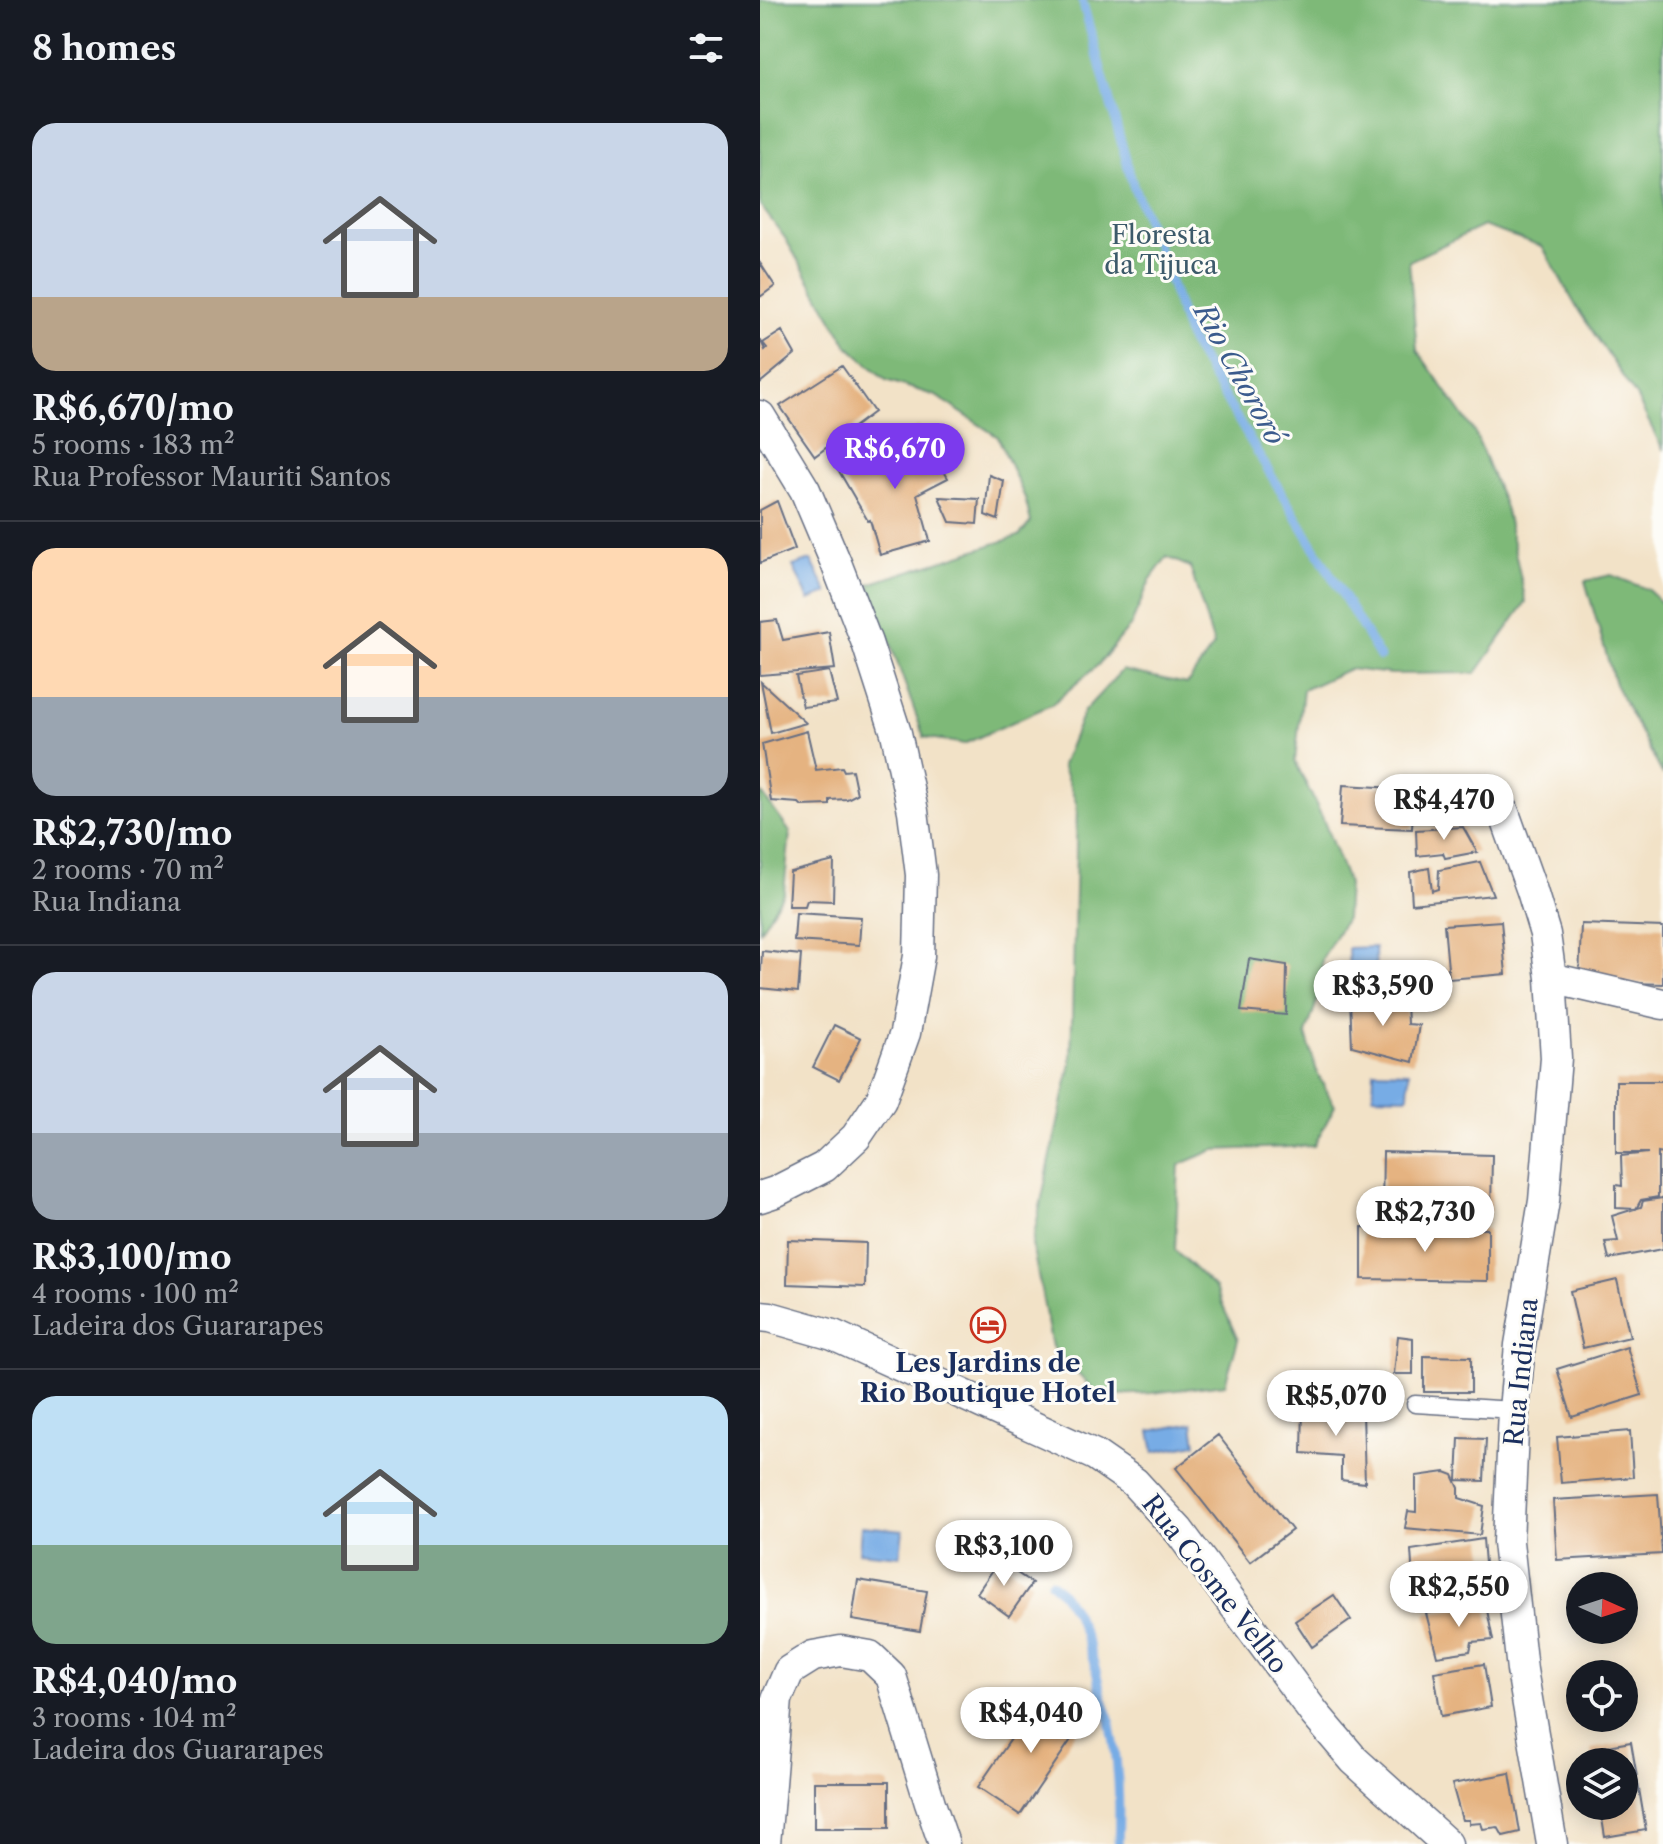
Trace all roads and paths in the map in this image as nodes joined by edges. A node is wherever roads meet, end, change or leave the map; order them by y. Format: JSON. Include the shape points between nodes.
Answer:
{"nodes":[{"id":1,"x":760,"y":416,"type":"edge"},
{"id":2,"x":1503,"y":810,"type":"dead end"},
{"id":3,"x":1551,"y":978,"type":"junction"},
{"id":4,"x":1663,"y":1004,"type":"edge"},
{"id":5,"x":760,"y":1197,"type":"edge"},
{"id":6,"x":760,"y":1316,"type":"edge"},
{"id":7,"x":1415,"y":1404,"type":"dead end"},
{"id":8,"x":1514,"y":1410,"type":"junction"},
{"id":9,"x":765,"y":1844,"type":"edge"},
{"id":10,"x":944,"y":1844,"type":"edge"},
{"id":11,"x":1447,"y":1844,"type":"edge"},
{"id":12,"x":1552,"y":1844,"type":"edge"}],
"edges":[{"from":1,"to":5,"type":"street","via":[[805,490],[867,643],[896,733],[921,875],[919,956],[905,1033],[881,1100],[856,1137],[824,1167]]},
{"from":2,"to":3,"type":"street","name":"Rua Indiana","via":[[1541,920]]},
{"from":3,"to":4,"type":"street"},
{"from":3,"to":8,"type":"street","name":"Rua Indiana","via":[[1556,1058],[1544,1201]]},
{"from":6,"to":11,"type":"street","name":"Rua Cosme Velho","via":[[833,1335],[1095,1455],[1134,1482],[1179,1531],[1354,1760]]},
{"from":7,"to":8,"type":"lane"},
{"from":8,"to":12,"type":"street","name":"Rua Indiana","via":[[1508,1542],[1522,1670]]},
{"from":9,"to":10,"type":"street","via":[[777,1699],[789,1671],[813,1656],[841,1651],[870,1656],[891,1676]]}]}
